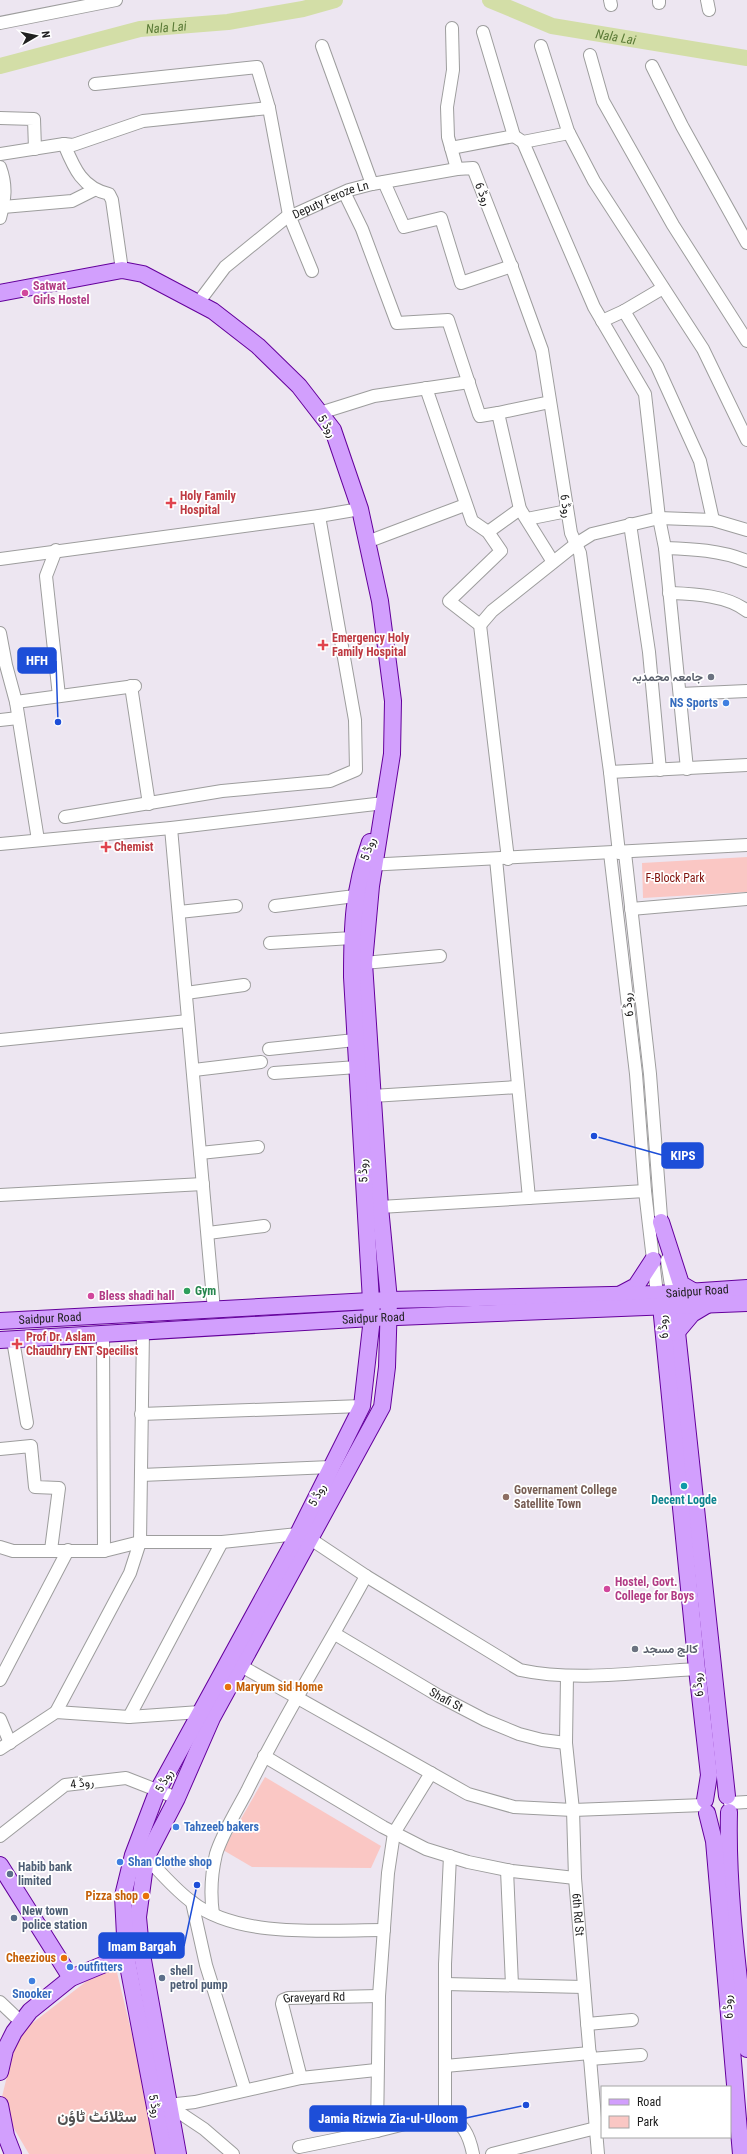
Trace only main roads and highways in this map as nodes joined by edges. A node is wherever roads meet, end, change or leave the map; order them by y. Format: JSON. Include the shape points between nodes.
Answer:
{"nodes":[{"id":1,"x":0,"y":293,"type":"edge"},
{"id":2,"x":368,"y":865,"type":"junction"},
{"id":3,"x":661,"y":1222,"type":"road end"},
{"id":4,"x":653,"y":1260,"type":"road end"},
{"id":5,"x":747,"y":1288,"type":"edge"},
{"id":6,"x":693,"y":1291,"type":"junction"},
{"id":7,"x":619,"y":1295,"type":"junction"},
{"id":8,"x":666,"y":1299,"type":"junction"},
{"id":9,"x":389,"y":1300,"type":"junction"},
{"id":10,"x":370,"y":1301,"type":"junction"},
{"id":11,"x":747,"y":1303,"type":"edge"},
{"id":12,"x":707,"y":1305,"type":"junction"},
{"id":13,"x":639,"y":1307,"type":"junction"},
{"id":14,"x":372,"y":1318,"type":"junction"},
{"id":15,"x":390,"y":1318,"type":"junction"},
{"id":16,"x":0,"y":1321,"type":"edge"},
{"id":17,"x":676,"y":1333,"type":"junction"},
{"id":18,"x":7,"y":1340,"type":"edge"},
{"id":19,"x":665,"y":1346,"type":"junction"},
{"id":20,"x":303,"y":1536,"type":"junction"},
{"id":21,"x":206,"y":1715,"type":"junction"},
{"id":22,"x":729,"y":1804,"type":"junction"},
{"id":23,"x":706,"y":1806,"type":"junction"},
{"id":24,"x":0,"y":1865,"type":"edge"},
{"id":25,"x":141,"y":1949,"type":"junction"},
{"id":26,"x":126,"y":1955,"type":"junction"},
{"id":27,"x":71,"y":1978,"type":"junction"},
{"id":28,"x":747,"y":2049,"type":"edge"},
{"id":29,"x":0,"y":2072,"type":"edge"},
{"id":30,"x":1,"y":2111,"type":"edge"},
{"id":31,"x":13,"y":2154,"type":"edge"},
{"id":32,"x":164,"y":2154,"type":"edge"},
{"id":33,"x":178,"y":2154,"type":"edge"},
{"id":34,"x":741,"y":2154,"type":"edge"}],
"edges":[{"from":1,"to":2,"type":"main road","name":"روڈ 5","via":[[122,270],[143,274],[213,311],[258,346],[299,386],[333,430],[360,509],[380,601],[393,702],[392,754],[384,803]]},
{"from":2,"to":9,"type":"main road","name":"روڈ 5","via":[[364,963],[380,1207]]},
{"from":2,"to":10,"type":"main road","name":"روڈ 5","via":[[355,896],[352,977]]},
{"from":3,"to":6,"type":"main road","via":[[681,1284]]},
{"from":4,"to":7,"type":"main road","via":[[636,1286]]},
{"from":5,"to":6,"type":"main road","name":"Saidpur Road"},
{"from":6,"to":8,"type":"main road","name":"Saidpur Road"},
{"from":7,"to":8,"type":"main road","name":"Saidpur Road"},
{"from":7,"to":9,"type":"main road","name":"Saidpur Road"},
{"from":8,"to":12,"type":"main road","name":"Saidpur Road"},
{"from":8,"to":13,"type":"main road","name":"Saidpur Road"},
{"from":8,"to":17,"type":"main road","name":"روڈ 6"},
{"from":8,"to":19,"type":"main road","name":"روڈ 6"},
{"from":9,"to":10,"type":"main road","name":"Saidpur Road"},
{"from":9,"to":15,"type":"main road","name":"روڈ 5"},
{"from":10,"to":14,"type":"main road","name":"روڈ 5"},
{"from":10,"to":16,"type":"main road","name":"Saidpur Road"},
{"from":11,"to":12,"type":"main road","name":"Saidpur Road"},
{"from":12,"to":17,"type":"main road","via":[[692,1314]]},
{"from":13,"to":15,"type":"main road","name":"Saidpur Road"},
{"from":13,"to":19,"type":"main road","via":[[653,1321]]},
{"from":14,"to":15,"type":"main road","name":"Saidpur Road"},
{"from":14,"to":18,"type":"main road","name":"Saidpur Road"},
{"from":14,"to":20,"type":"main road","name":"روڈ 5","via":[[362,1406],[331,1467]]},
{"from":15,"to":20,"type":"main road","name":"روڈ 5","via":[[382,1407]]},
{"from":17,"to":22,"type":"main road","name":"روڈ 6"},
{"from":19,"to":23,"type":"main road","name":"روڈ 6","via":[[709,1775]]},
{"from":20,"to":21,"type":"main road","name":"روڈ 5"},
{"from":20,"to":21,"type":"main road","name":"روڈ 5","via":[[241,1666]]},
{"from":21,"to":25,"type":"main road","name":"روڈ 5","via":[[177,1798],[146,1858],[138,1917]]},
{"from":21,"to":26,"type":"main road","name":"روڈ 5","via":[[158,1792],[133,1855],[123,1896]]},
{"from":22,"to":23,"type":"main road","via":[[725,1816],[718,1818]]},
{"from":22,"to":23,"type":"main road","via":[[717,1792],[708,1796]]},
{"from":22,"to":28,"type":"main road","name":"روڈ 6","via":[[728,1840],[734,1933]]},
{"from":23,"to":34,"type":"main road","name":"روڈ 6","via":[[714,1841]]},
{"from":24,"to":27,"type":"main road"},
{"from":25,"to":26,"type":"main road"},
{"from":25,"to":33,"type":"main road","name":"روڈ 5"},
{"from":26,"to":27,"type":"main road"},
{"from":26,"to":32,"type":"main road","name":"روڈ 5"},
{"from":27,"to":29,"type":"main road","via":[[30,2011],[21,2022],[5,2050]]},
{"from":30,"to":31,"type":"main road"}]}
